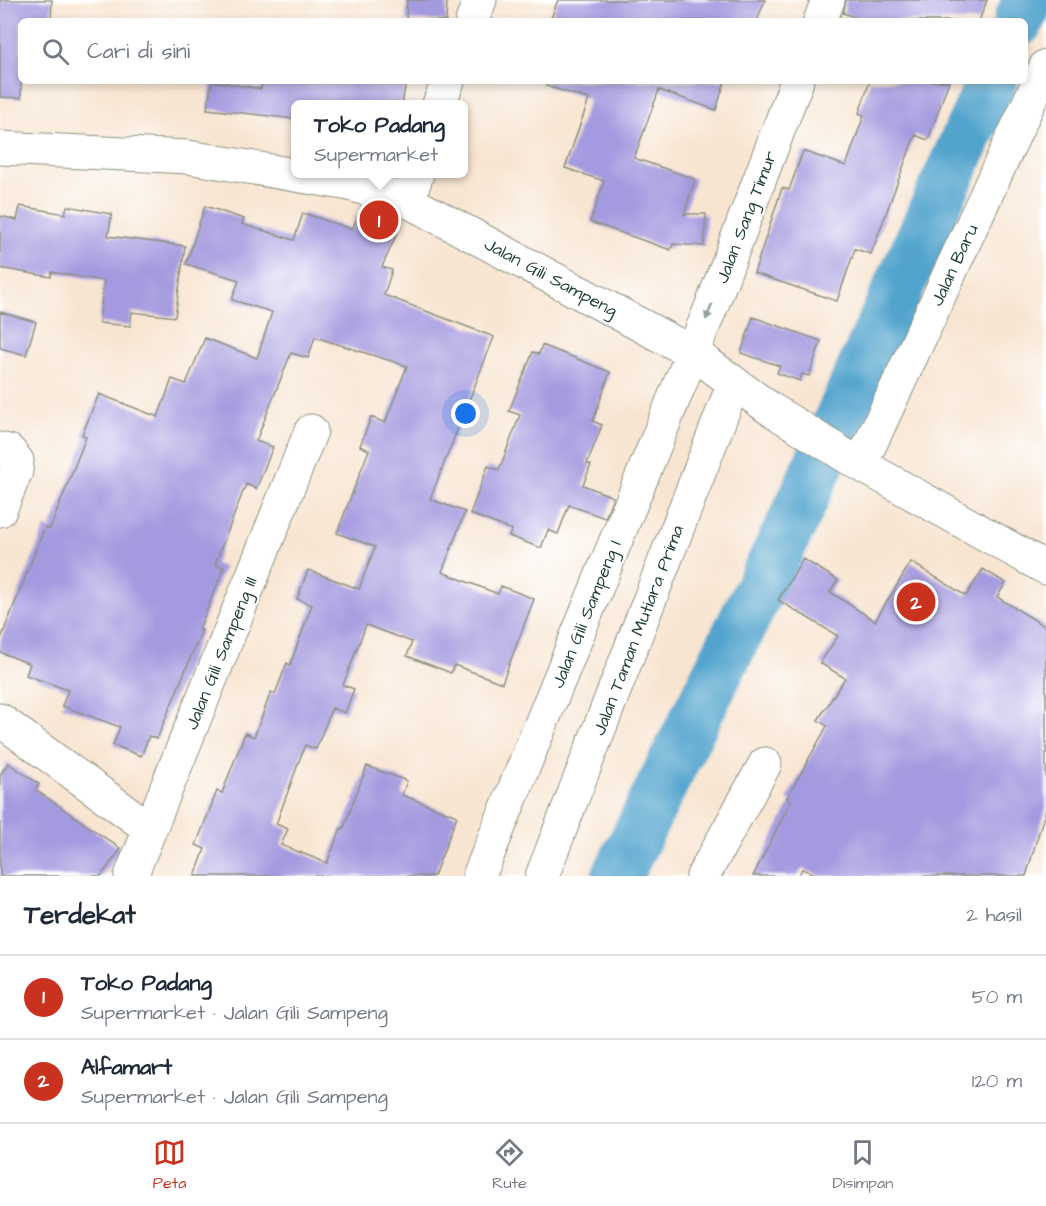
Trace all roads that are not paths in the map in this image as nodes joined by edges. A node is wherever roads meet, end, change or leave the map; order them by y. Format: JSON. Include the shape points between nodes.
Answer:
{"nodes":[{"id":1,"x":480,"y":0,"type":"edge"},
{"id":2,"x":828,"y":0,"type":"edge"},
{"id":3,"x":473,"y":18,"type":"edge"},
{"id":4,"x":821,"y":18,"type":"edge"},
{"id":5,"x":1046,"y":66,"type":"edge"},
{"id":6,"x":447,"y":84,"type":"edge"},
{"id":7,"x":796,"y":84,"type":"edge"},
{"id":8,"x":441,"y":100,"type":"edge"},
{"id":9,"x":0,"y":148,"type":"edge"},
{"id":10,"x":291,"y":174,"type":"edge"},
{"id":11,"x":313,"y":178,"type":"edge"},
{"id":12,"x":412,"y":187,"type":"edge"},
{"id":13,"x":693,"y":353,"type":"junction"},
{"id":14,"x":734,"y":383,"type":"junction"},
{"id":15,"x":311,"y":431,"type":"dead end"},
{"id":16,"x":0,"y":449,"type":"edge"},
{"id":17,"x":855,"y":461,"type":"junction"},
{"id":18,"x":0,"y":510,"type":"edge"},
{"id":19,"x":1046,"y":568,"type":"edge"},
{"id":20,"x":0,"y":720,"type":"edge"},
{"id":21,"x":765,"y":764,"type":"dead end"},
{"id":22,"x":150,"y":829,"type":"junction"},
{"id":23,"x":131,"y":876,"type":"edge"},
{"id":24,"x":479,"y":876,"type":"edge"},
{"id":25,"x":542,"y":876,"type":"edge"},
{"id":26,"x":703,"y":876,"type":"edge"}],
"edges":[{"from":1,"to":3,"type":"street"},
{"from":2,"to":4,"type":"street"},
{"from":5,"to":17,"type":"street","name":"Jalan Baru"},
{"from":6,"to":8,"type":"street"},
{"from":7,"to":13,"type":"street","name":"Jalan Sang Timur","one_way":true},
{"from":9,"to":10,"type":"street","name":"Jalan Gili Sampeng","via":[[188,157]]},
{"from":11,"to":12,"type":"street","name":"Jalan Gili Sampeng"},
{"from":12,"to":13,"type":"street","name":"Jalan Gili Sampeng"},
{"from":13,"to":14,"type":"street","name":"Jalan Gili Sampeng"},
{"from":13,"to":24,"type":"street","name":"Jalan Gili Sampeng I"},
{"from":14,"to":17,"type":"street","name":"Jalan Gili Sampeng"},
{"from":14,"to":25,"type":"street","name":"Jalan Taman Mutiara Prima"},
{"from":15,"to":22,"type":"street","name":"Jalan Gili Sampeng III"},
{"from":16,"to":18,"type":"street","via":[[9,451],[17,461]]},
{"from":17,"to":19,"type":"street","name":"Jalan Gili Sampeng"},
{"from":20,"to":22,"type":"street"},
{"from":21,"to":26,"type":"street"},
{"from":22,"to":23,"type":"street","name":"Jalan Gili Sampeng III"}]}
